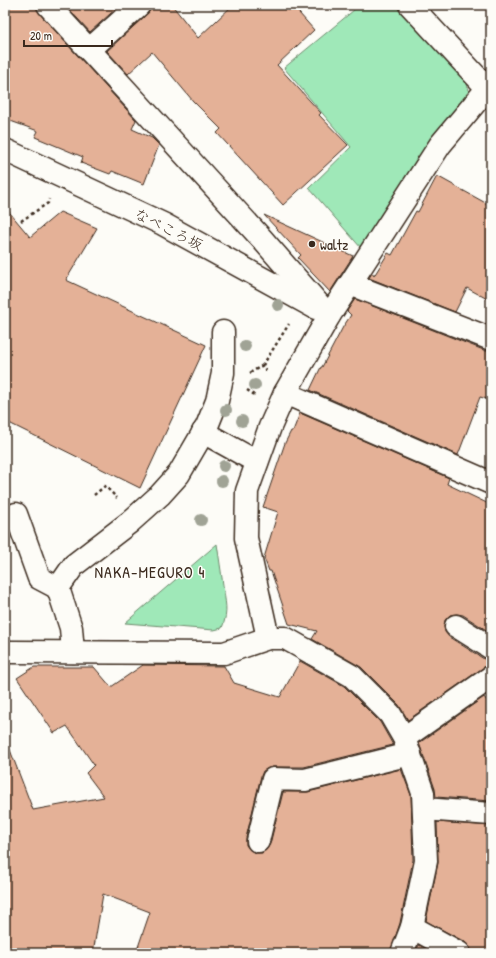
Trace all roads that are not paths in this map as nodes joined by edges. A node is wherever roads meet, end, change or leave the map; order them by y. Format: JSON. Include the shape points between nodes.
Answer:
{"nodes":[{"id":1,"x":48,"y":5,"type":"edge"},
{"id":2,"x":139,"y":5,"type":"edge"},
{"id":3,"x":410,"y":5,"type":"edge"},
{"id":4,"x":89,"y":50,"type":"junction"},
{"id":5,"x":489,"y":87,"type":"edge"},
{"id":6,"x":5,"y":150,"type":"edge"},
{"id":7,"x":350,"y":284,"type":"junction"},
{"id":8,"x":329,"y":316,"type":"junction"},
{"id":9,"x":223,"y":332,"type":"dead end"},
{"id":10,"x":491,"y":339,"type":"edge"},
{"id":11,"x":285,"y":392,"type":"junction"},
{"id":12,"x":203,"y":432,"type":"junction"},
{"id":13,"x":257,"y":462,"type":"junction"},
{"id":14,"x":491,"y":483,"type":"edge"},
{"id":15,"x":16,"y":514,"type":"dead end"},
{"id":16,"x":58,"y":588,"type":"junction"},
{"id":17,"x":456,"y":626,"type":"dead end"},
{"id":18,"x":268,"y":638,"type":"junction"},
{"id":19,"x":491,"y":648,"type":"edge"},
{"id":20,"x":10,"y":652,"type":"dead end"},
{"id":21,"x":73,"y":652,"type":"junction"},
{"id":22,"x":491,"y":677,"type":"edge"},
{"id":23,"x":407,"y":746,"type":"junction"},
{"id":24,"x":424,"y":809,"type":"junction"},
{"id":25,"x":491,"y":814,"type":"edge"},
{"id":26,"x":258,"y":841,"type":"dead end"},
{"id":27,"x":412,"y":927,"type":"junction"},
{"id":28,"x":402,"y":953,"type":"edge"},
{"id":29,"x":459,"y":953,"type":"edge"}],
"edges":[{"from":1,"to":4,"type":"street"},
{"from":2,"to":4,"type":"street"},
{"from":3,"to":5,"type":"street"},
{"from":4,"to":8,"type":"street"},
{"from":5,"to":7,"type":"street","via":[[440,145]]},
{"from":6,"to":8,"type":"street","name":"なべころ坂","via":[[163,224]]},
{"from":7,"to":8,"type":"street"},
{"from":7,"to":10,"type":"street"},
{"from":8,"to":11,"type":"street"},
{"from":9,"to":12,"type":"street","via":[[224,373],[217,402]]},
{"from":11,"to":13,"type":"street"},
{"from":11,"to":14,"type":"street"},
{"from":12,"to":13,"type":"street"},
{"from":12,"to":16,"type":"street","via":[[179,474],[160,495],[130,522],[74,565]]},
{"from":13,"to":18,"type":"street","via":[[247,491],[246,538]]},
{"from":15,"to":16,"type":"street","via":[[39,578]]},
{"from":16,"to":21,"type":"street","via":[[70,628]]},
{"from":17,"to":19,"type":"street"},
{"from":18,"to":21,"type":"street","via":[[224,653]]},
{"from":18,"to":23,"type":"street","via":[[285,638],[352,676],[390,714]]},
{"from":20,"to":21,"type":"street"},
{"from":22,"to":23,"type":"street"},
{"from":23,"to":24,"type":"street","via":[[424,793]]},
{"from":23,"to":26,"type":"street","via":[[305,780],[273,779]]},
{"from":24,"to":25,"type":"street"},
{"from":24,"to":27,"type":"street","via":[[426,861]]},
{"from":27,"to":28,"type":"street"},
{"from":27,"to":29,"type":"street"}]}
